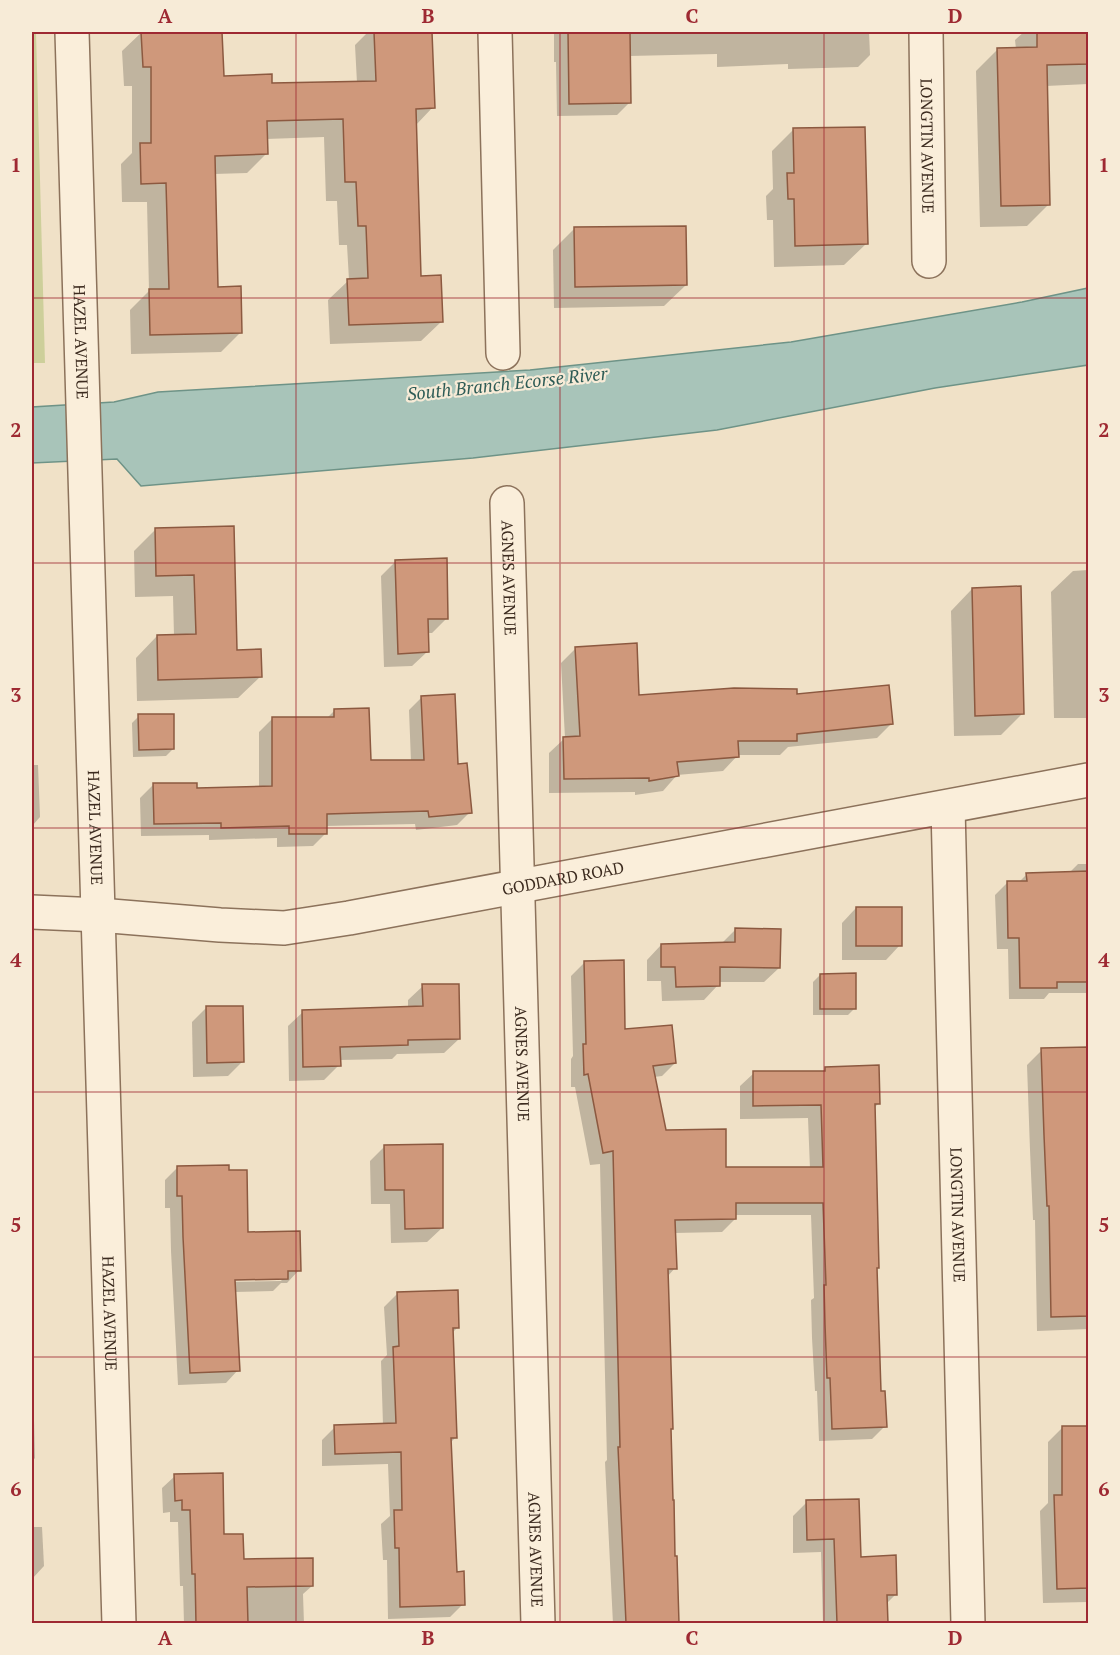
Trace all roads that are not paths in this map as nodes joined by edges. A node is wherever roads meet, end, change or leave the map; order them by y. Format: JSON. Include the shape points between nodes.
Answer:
{"nodes":[{"id":1,"x":72,"y":32,"type":"edge"},
{"id":2,"x":495,"y":32,"type":"edge"},
{"id":3,"x":926,"y":32,"type":"edge"},
{"id":4,"x":929,"y":261,"type":"dead end"},
{"id":5,"x":503,"y":353,"type":"dead end"},
{"id":6,"x":507,"y":503,"type":"dead end"},
{"id":7,"x":1089,"y":780,"type":"edge"},
{"id":8,"x":948,"y":807,"type":"junction"},
{"id":9,"x":519,"y":887,"type":"junction"},
{"id":10,"x":32,"y":912,"type":"edge"},
{"id":11,"x":99,"y":915,"type":"junction"},
{"id":12,"x":119,"y":1623,"type":"edge"},
{"id":13,"x":538,"y":1623,"type":"edge"},
{"id":14,"x":968,"y":1623,"type":"edge"}],
"edges":[{"from":1,"to":11,"type":"street","name":"HAZEL AVENUE"},
{"from":2,"to":5,"type":"street"},
{"from":3,"to":4,"type":"street","name":"LONGTIN AVENUE"},
{"from":6,"to":9,"type":"street","name":"AGNES AVENUE"},
{"from":7,"to":8,"type":"street","name":"GODDARD ROAD"},
{"from":8,"to":9,"type":"street","name":"GODDARD ROAD"},
{"from":8,"to":14,"type":"street","name":"LONGTIN AVENUE"},
{"from":9,"to":11,"type":"street","name":"GODDARD ROAD","via":[[284,928]]},
{"from":9,"to":13,"type":"street","name":"AGNES AVENUE"},
{"from":10,"to":11,"type":"street","name":"GODDARD ROAD"},
{"from":11,"to":12,"type":"street","name":"HAZEL AVENUE"}]}
